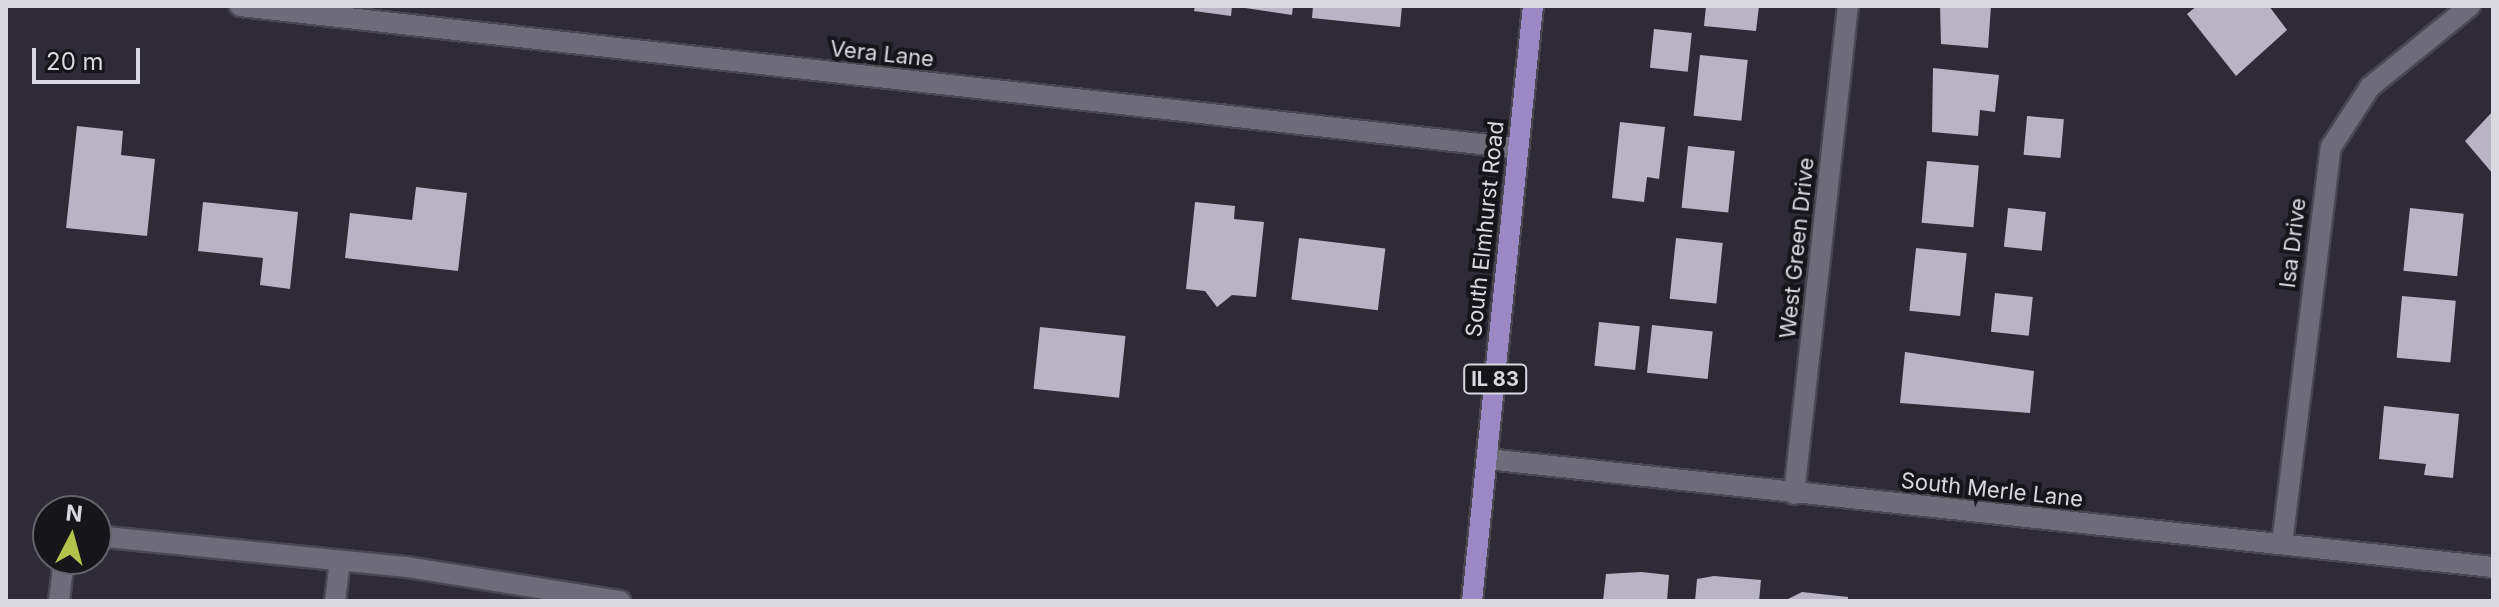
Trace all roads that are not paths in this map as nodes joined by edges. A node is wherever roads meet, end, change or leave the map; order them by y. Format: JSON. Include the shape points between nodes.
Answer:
{"nodes":[{"id":1,"x":240,"y":6,"type":"edge"},
{"id":2,"x":1533,"y":6,"type":"edge"},
{"id":3,"x":1848,"y":6,"type":"edge"},
{"id":4,"x":2470,"y":6,"type":"edge"},
{"id":5,"x":1517,"y":148,"type":"junction"},
{"id":6,"x":1487,"y":459,"type":"junction"},
{"id":7,"x":1794,"y":494,"type":"junction"},
{"id":8,"x":112,"y":538,"type":"edge"},
{"id":9,"x":2282,"y":544,"type":"junction"},
{"id":10,"x":340,"y":561,"type":"junction"},
{"id":11,"x":2493,"y":567,"type":"edge"},
{"id":12,"x":62,"y":575,"type":"edge"},
{"id":13,"x":59,"y":601,"type":"edge"},
{"id":14,"x":335,"y":601,"type":"edge"},
{"id":15,"x":620,"y":601,"type":"edge"},
{"id":16,"x":1472,"y":601,"type":"edge"}],
"edges":[{"from":1,"to":5,"type":"street","name":"Vera Lane"},
{"from":2,"to":5,"type":"main road","name":"South Elmhurst Road","number":"IL 83"},
{"from":3,"to":7,"type":"street","name":"West Green Drive"},
{"from":4,"to":9,"type":"street","name":"Isa Drive","via":[[2370,87],[2331,147]]},
{"from":5,"to":6,"type":"main road","name":"South Elmhurst Road","number":"IL 83"},
{"from":6,"to":7,"type":"street","name":"South Merle Lane"},
{"from":6,"to":16,"type":"main road","name":"South Elmhurst Road","number":"IL 83"},
{"from":7,"to":9,"type":"street","name":"South Merle Lane"},
{"from":8,"to":10,"type":"street"},
{"from":9,"to":11,"type":"street","name":"South Merle Lane"},
{"from":10,"to":14,"type":"street"},
{"from":10,"to":15,"type":"street"},
{"from":12,"to":13,"type":"street"}]}
